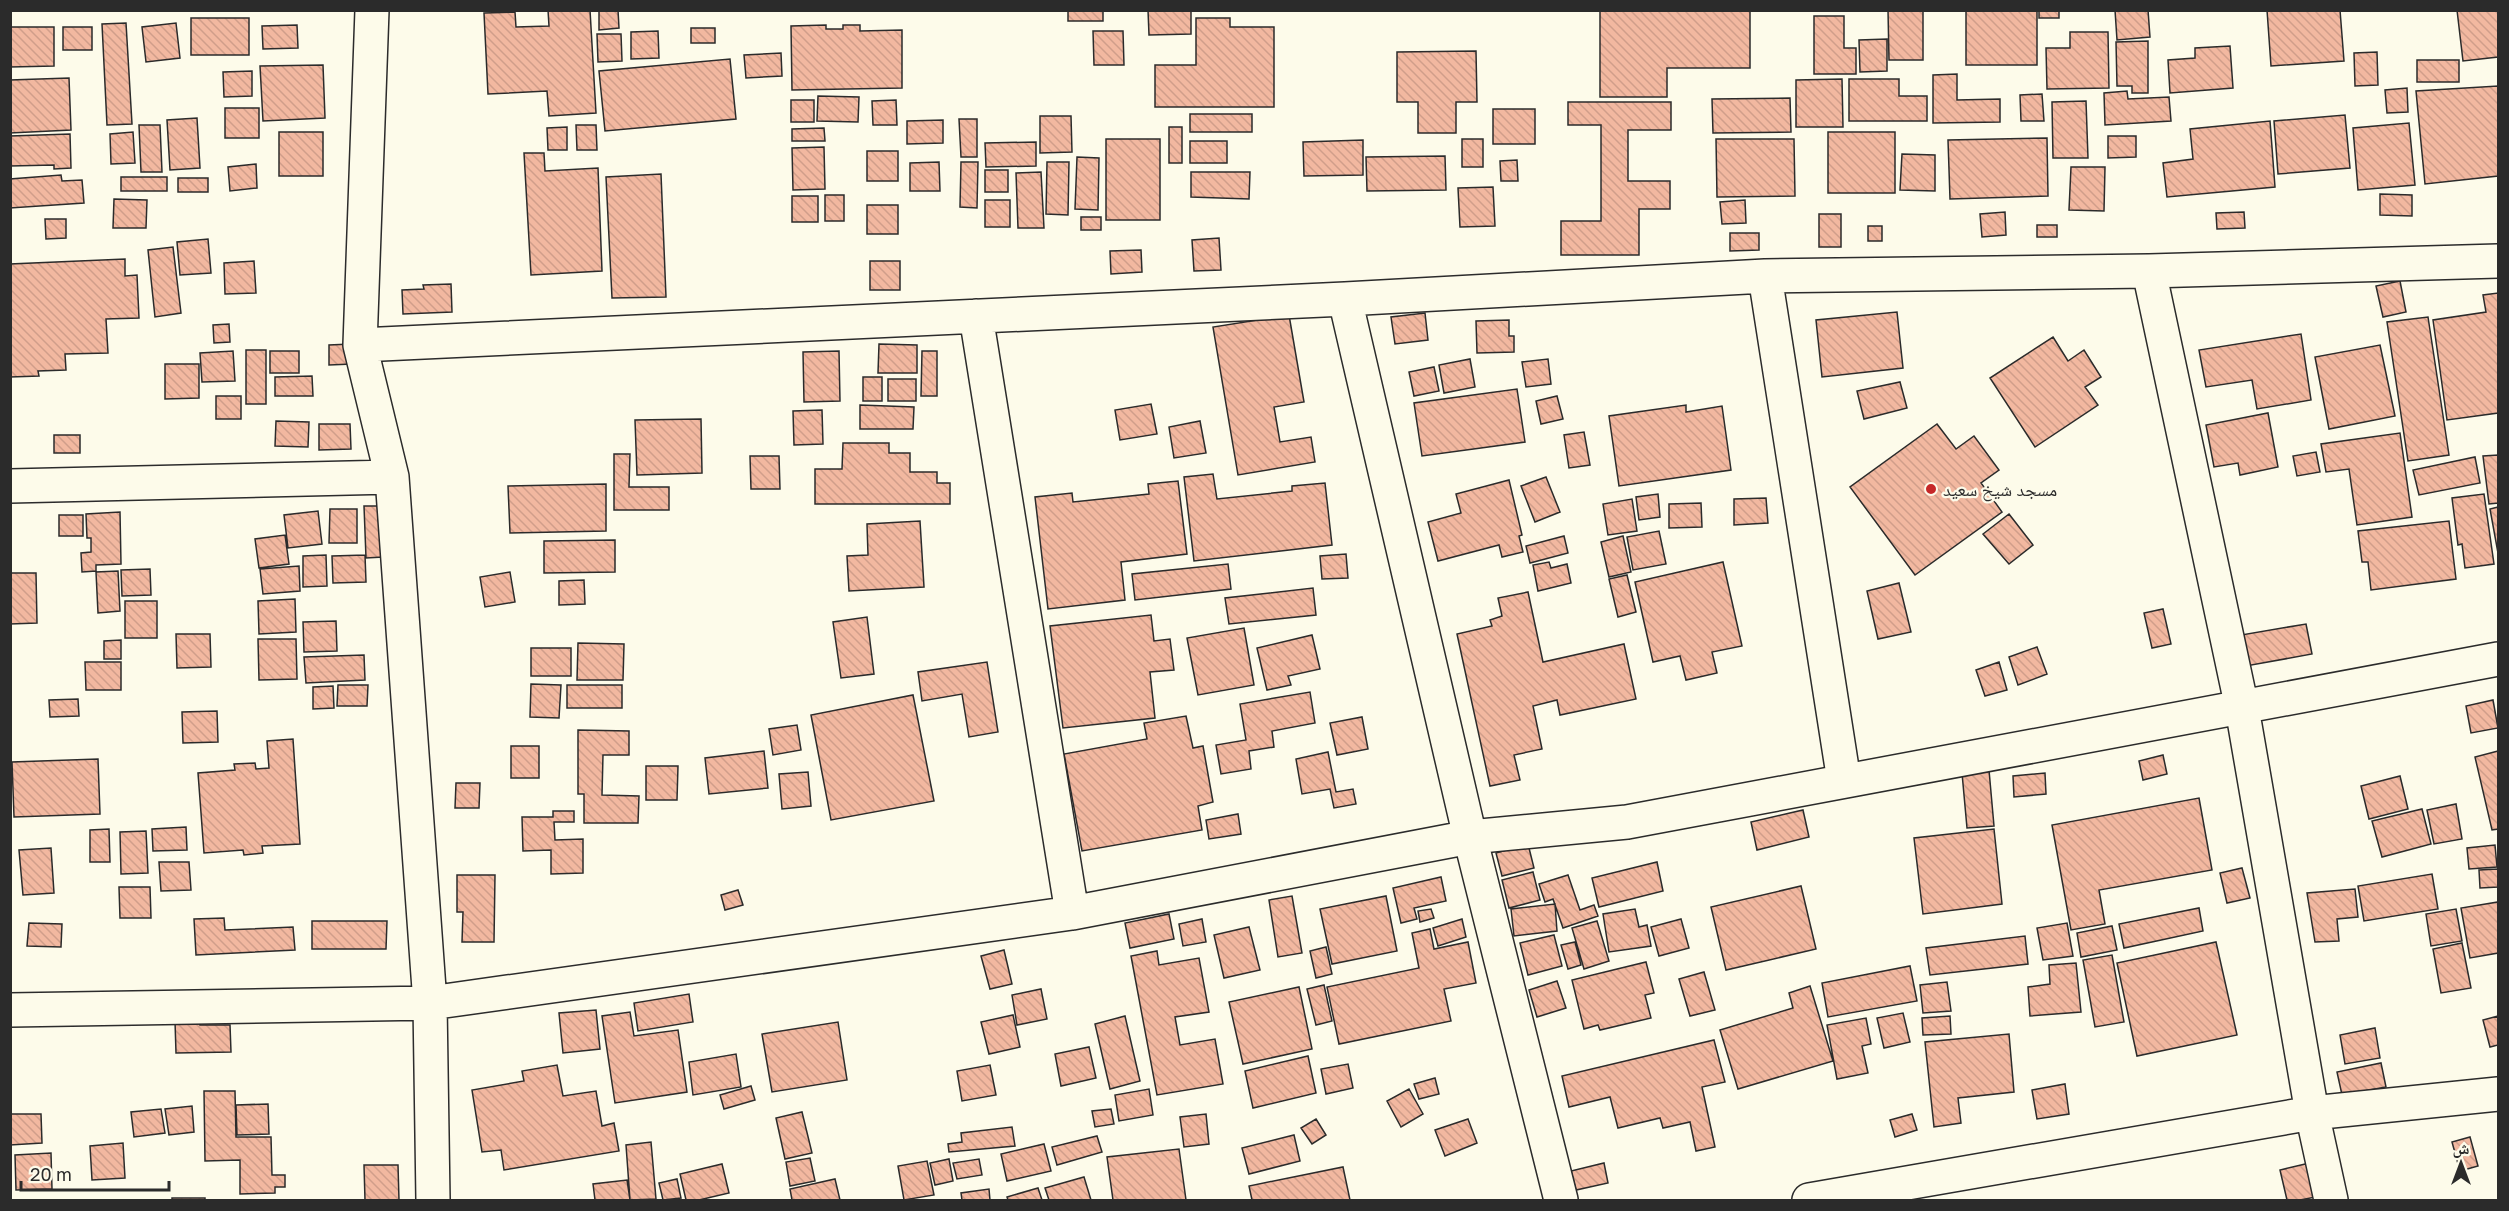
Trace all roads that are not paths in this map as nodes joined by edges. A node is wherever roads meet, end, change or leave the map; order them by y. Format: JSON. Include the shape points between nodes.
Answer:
{"nodes":[{"id":1,"x":372,"y":10,"type":"edge"},
{"id":2,"x":2499,"y":261,"type":"edge"},
{"id":3,"x":2149,"y":271,"type":"junction"},
{"id":4,"x":1765,"y":276,"type":"junction"},
{"id":5,"x":1345,"y":299,"type":"junction"},
{"id":6,"x":976,"y":316,"type":"junction"},
{"id":7,"x":360,"y":345,"type":"junction"},
{"id":8,"x":392,"y":477,"type":"junction"},
{"id":9,"x":10,"y":486,"type":"edge"},
{"id":10,"x":2499,"y":659,"type":"edge"},
{"id":11,"x":2242,"y":708,"type":"junction"},
{"id":12,"x":1844,"y":781,"type":"junction"},
{"id":13,"x":1470,"y":837,"type":"junction"},
{"id":14,"x":1072,"y":913,"type":"junction"},
{"id":15,"x":430,"y":1003,"type":"junction"},
{"id":16,"x":10,"y":1010,"type":"edge"},
{"id":17,"x":2499,"y":1094,"type":"edge"},
{"id":18,"x":2312,"y":1113,"type":"junction"},
{"id":19,"x":433,"y":1200,"type":"edge"},
{"id":20,"x":1561,"y":1200,"type":"edge"},
{"id":21,"x":1809,"y":1200,"type":"edge"},
{"id":22,"x":2331,"y":1200,"type":"edge"}],
"edges":[{"from":1,"to":7,"type":"street"},
{"from":2,"to":3,"type":"street"},
{"from":3,"to":4,"type":"street"},
{"from":3,"to":11,"type":"street"},
{"from":4,"to":5,"type":"street"},
{"from":4,"to":12,"type":"street"},
{"from":5,"to":6,"type":"street"},
{"from":5,"to":13,"type":"street"},
{"from":6,"to":7,"type":"street"},
{"from":6,"to":14,"type":"street"},
{"from":7,"to":8,"type":"street"},
{"from":8,"to":9,"type":"street"},
{"from":8,"to":15,"type":"street"},
{"from":10,"to":11,"type":"street"},
{"from":11,"to":12,"type":"street"},
{"from":11,"to":18,"type":"street"},
{"from":12,"to":13,"type":"street","via":[[1627,822]]},
{"from":13,"to":14,"type":"street"},
{"from":13,"to":20,"type":"street"},
{"from":14,"to":15,"type":"street"},
{"from":15,"to":16,"type":"street"},
{"from":15,"to":19,"type":"street"},
{"from":17,"to":18,"type":"street"},
{"from":18,"to":21,"type":"street"},
{"from":18,"to":22,"type":"street"}]}
